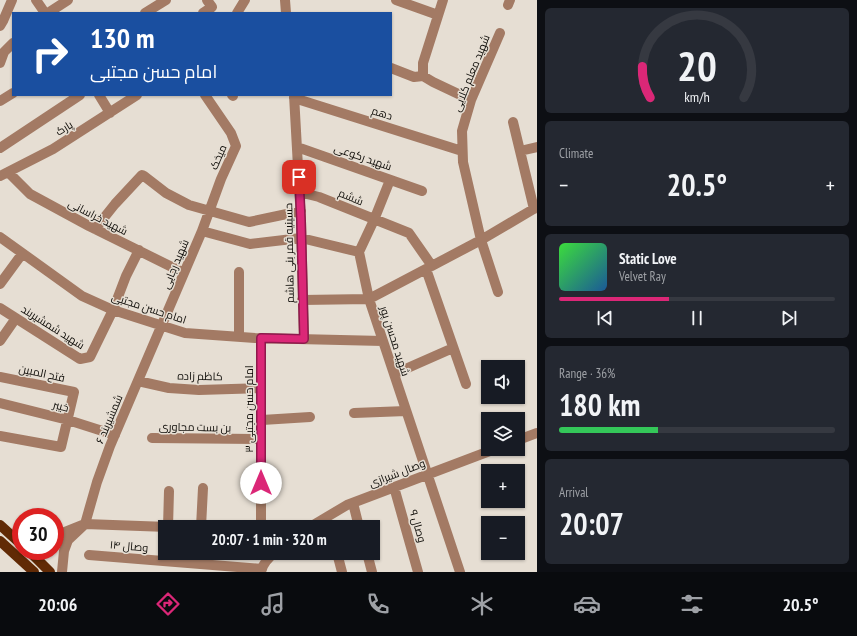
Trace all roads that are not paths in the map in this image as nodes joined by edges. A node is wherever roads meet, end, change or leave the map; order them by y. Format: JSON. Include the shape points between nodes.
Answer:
{"nodes":[{"id":1,"x":12,"y":0,"type":"edge"},
{"id":2,"x":36,"y":0,"type":"edge"},
{"id":3,"x":68,"y":0,"type":"edge"},
{"id":4,"x":166,"y":0,"type":"edge"},
{"id":5,"x":207,"y":0,"type":"edge"},
{"id":6,"x":245,"y":0,"type":"edge"},
{"id":7,"x":285,"y":0,"type":"edge"},
{"id":8,"x":396,"y":0,"type":"edge"},
{"id":9,"x":443,"y":0,"type":"edge"},
{"id":10,"x":45,"y":12,"type":"edge"},
{"id":11,"x":48,"y":12,"type":"edge"},
{"id":12,"x":147,"y":12,"type":"edge"},
{"id":13,"x":204,"y":12,"type":"edge"},
{"id":14,"x":238,"y":12,"type":"edge"},
{"id":15,"x":286,"y":12,"type":"edge"},
{"id":16,"x":438,"y":15,"type":"junction"},
{"id":17,"x":0,"y":26,"type":"edge"},
{"id":18,"x":500,"y":33,"type":"dead end"},
{"id":19,"x":12,"y":44,"type":"edge"},
{"id":20,"x":2,"y":49,"type":"edge"},
{"id":21,"x":0,"y":64,"type":"edge"},
{"id":22,"x":392,"y":68,"type":"edge"},
{"id":23,"x":423,"y":76,"type":"junction"},
{"id":24,"x":12,"y":95,"type":"edge"},
{"id":25,"x":78,"y":96,"type":"edge"},
{"id":26,"x":100,"y":96,"type":"edge"},
{"id":27,"x":136,"y":96,"type":"edge"},
{"id":28,"x":206,"y":96,"type":"edge"},
{"id":29,"x":294,"y":96,"type":"edge"},
{"id":30,"x":471,"y":100,"type":"junction"},
{"id":31,"x":0,"y":101,"type":"edge"},
{"id":32,"x":110,"y":113,"type":"junction"},
{"id":33,"x":513,"y":122,"type":"dead end"},
{"id":34,"x":297,"y":147,"type":"junction"},
{"id":35,"x":537,"y":147,"type":"edge"},
{"id":36,"x":0,"y":148,"type":"edge"},
{"id":37,"x":462,"y":151,"type":"junction"},
{"id":38,"x":520,"y":151,"type":"junction"},
{"id":39,"x":4,"y":174,"type":"edge"},
{"id":40,"x":390,"y":180,"type":"junction"},
{"id":41,"x":422,"y":191,"type":"dead end"},
{"id":42,"x":300,"y":192,"type":"junction"},
{"id":43,"x":535,"y":208,"type":"edge"},
{"id":44,"x":210,"y":211,"type":"junction"},
{"id":45,"x":301,"y":211,"type":"junction"},
{"id":46,"x":374,"y":220,"type":"junction"},
{"id":47,"x":96,"y":229,"type":"junction"},
{"id":48,"x":202,"y":231,"type":"junction"},
{"id":49,"x":0,"y":237,"type":"edge"},
{"id":50,"x":301,"y":238,"type":"junction"},
{"id":51,"x":481,"y":240,"type":"junction"},
{"id":52,"x":139,"y":250,"type":"junction"},
{"id":53,"x":360,"y":252,"type":"junction"},
{"id":54,"x":22,"y":254,"type":"junction"},
{"id":55,"x":429,"y":267,"type":"junction"},
{"id":56,"x":239,"y":272,"type":"dead end"},
{"id":57,"x":184,"y":273,"type":"junction"},
{"id":58,"x":0,"y":284,"type":"edge"},
{"id":59,"x":498,"y":292,"type":"dead end"},
{"id":60,"x":369,"y":299,"type":"junction"},
{"id":61,"x":302,"y":300,"type":"junction"},
{"id":62,"x":0,"y":308,"type":"edge"},
{"id":63,"x":113,"y":310,"type":"junction"},
{"id":64,"x":16,"y":318,"type":"junction"},
{"id":65,"x":162,"y":326,"type":"junction"},
{"id":66,"x":239,"y":337,"type":"junction"},
{"id":67,"x":261,"y":338,"type":"junction"},
{"id":68,"x":304,"y":339,"type":"junction"},
{"id":69,"x":0,"y":341,"type":"edge"},
{"id":70,"x":383,"y":341,"type":"junction"},
{"id":71,"x":454,"y":348,"type":"junction"},
{"id":72,"x":394,"y":374,"type":"junction"},
{"id":73,"x":0,"y":377,"type":"edge"},
{"id":74,"x":138,"y":381,"type":"junction"},
{"id":75,"x":466,"y":384,"type":"dead end"},
{"id":76,"x":261,"y":388,"type":"junction"},
{"id":77,"x":0,"y":403,"type":"edge"},
{"id":78,"x":406,"y":411,"type":"junction"},
{"id":79,"x":354,"y":413,"type":"dead end"},
{"id":80,"x":310,"y":417,"type":"dead end"},
{"id":81,"x":68,"y":420,"type":"junction"},
{"id":82,"x":262,"y":420,"type":"junction"},
{"id":83,"x":537,"y":433,"type":"edge"},
{"id":84,"x":115,"y":435,"type":"junction"},
{"id":85,"x":0,"y":436,"type":"edge"},
{"id":86,"x":525,"y":437,"type":"edge"},
{"id":87,"x":152,"y":438,"type":"dead end"},
{"id":88,"x":261,"y":439,"type":"junction"},
{"id":89,"x":481,"y":454,"type":"edge"},
{"id":90,"x":427,"y":475,"type":"junction"},
{"id":91,"x":394,"y":487,"type":"junction"},
{"id":92,"x":203,"y":488,"type":"dead end"},
{"id":93,"x":169,"y":491,"type":"dead end"},
{"id":94,"x":353,"y":503,"type":"junction"},
{"id":95,"x":168,"y":520,"type":"edge"},
{"id":96,"x":201,"y":520,"type":"edge"},
{"id":97,"x":261,"y":520,"type":"edge"},
{"id":98,"x":331,"y":520,"type":"edge"},
{"id":99,"x":358,"y":520,"type":"edge"},
{"id":100,"x":85,"y":524,"type":"junction"},
{"id":101,"x":0,"y":525,"type":"edge"},
{"id":102,"x":158,"y":527,"type":"edge"},
{"id":103,"x":64,"y":532,"type":"edge"},
{"id":104,"x":12,"y":534,"type":"edge"},
{"id":105,"x":0,"y":541,"type":"edge"},
{"id":106,"x":89,"y":555,"type":"dead end"},
{"id":107,"x":38,"y":560,"type":"edge"},
{"id":108,"x":268,"y":560,"type":"edge"},
{"id":109,"x":339,"y":560,"type":"edge"},
{"id":110,"x":369,"y":560,"type":"edge"},
{"id":111,"x":262,"y":570,"type":"edge"},
{"id":112,"x":34,"y":572,"type":"edge"},
{"id":113,"x":50,"y":572,"type":"edge"},
{"id":114,"x":62,"y":572,"type":"edge"},
{"id":115,"x":342,"y":572,"type":"edge"},
{"id":116,"x":372,"y":572,"type":"edge"},
{"id":117,"x":418,"y":572,"type":"edge"},
{"id":118,"x":460,"y":572,"type":"edge"}],
"edges":[{"from":1,"to":17,"type":"street"},
{"from":2,"to":10,"type":"street"},
{"from":3,"to":11,"type":"street"},
{"from":4,"to":12,"type":"street"},
{"from":5,"to":13,"type":"street","via":[[212,7]]},
{"from":6,"to":14,"type":"street"},
{"from":7,"to":15,"type":"street"},
{"from":8,"to":16,"type":"street"},
{"from":9,"to":16,"type":"street"},
{"from":16,"to":23,"type":"street","via":[[423,63]]},
{"from":18,"to":30,"type":"street","name":"شهید معلم کلایی"},
{"from":19,"to":20,"type":"street"},
{"from":20,"to":21,"type":"street"},
{"from":22,"to":23,"type":"street","via":[[414,77]]},
{"from":23,"to":30,"type":"street"},
{"from":24,"to":31,"type":"street"},
{"from":25,"to":36,"type":"street"},
{"from":26,"to":32,"type":"street"},
{"from":27,"to":32,"type":"street","name":"پارک"},
{"from":28,"to":44,"type":"street","name":"میخک","via":[[231,133],[236,146]]},
{"from":29,"to":34,"type":"street","name":"حسینیه قمر بنی هاشم"},
{"from":29,"to":37,"type":"street","name":"دهم"},
{"from":30,"to":37,"type":"street","name":"شهید معلم کلایی","via":[[462,131]]},
{"from":32,"to":39,"type":"street","name":"پارک","via":[[53,149]]},
{"from":33,"to":38,"type":"street"},
{"from":34,"to":40,"type":"street","name":"شهید رکوعی"},
{"from":34,"to":42,"type":"street","name":"حسینیه قمر بنی هاشم"},
{"from":35,"to":38,"type":"street"},
{"from":37,"to":51,"type":"street","name":"شهید معلم کلایی"},
{"from":38,"to":43,"type":"street"},
{"from":39,"to":47,"type":"street","name":"شهید خراسانی","via":[[30,194]]},
{"from":40,"to":41,"type":"street","name":"شهید رکوعی"},
{"from":40,"to":46,"type":"street"},
{"from":42,"to":45,"type":"street","name":"حسینیه قمر بنی هاشم"},
{"from":42,"to":46,"type":"street","name":"ششم","via":[[319,197]]},
{"from":43,"to":51,"type":"street","name":"شهید محسن پور"},
{"from":44,"to":45,"type":"street","via":[[249,222]]},
{"from":44,"to":47,"type":"street","via":[[189,205],[172,196],[142,175]]},
{"from":44,"to":48,"type":"street","name":"شهید رجایی"},
{"from":45,"to":50,"type":"street","name":"حسینیه قمر بنی هاشم"},
{"from":46,"to":53,"type":"street"},
{"from":46,"to":55,"type":"street","name":"ششم","via":[[409,233]]},
{"from":47,"to":52,"type":"street","name":"شهید خراسانی"},
{"from":48,"to":50,"type":"street","via":[[250,244]]},
{"from":48,"to":57,"type":"street","name":"شهید رجایی"},
{"from":49,"to":54,"type":"street","name":"امام حسن مجتبی"},
{"from":50,"to":53,"type":"street"},
{"from":50,"to":61,"type":"street","name":"حسینیه قمر بنی هاشم"},
{"from":51,"to":55,"type":"street","name":"شهید محسن پور"},
{"from":51,"to":59,"type":"street","name":"شهید معلم کلایی"},
{"from":52,"to":57,"type":"street","name":"شهید خراسانی"},
{"from":52,"to":63,"type":"street"},
{"from":53,"to":60,"type":"street"},
{"from":54,"to":58,"type":"street"},
{"from":54,"to":63,"type":"street","name":"امام حسن مجتبی","via":[[82,296]]},
{"from":55,"to":60,"type":"street","name":"شهید محسن پور"},
{"from":55,"to":71,"type":"street","name":"ششم"},
{"from":56,"to":66,"type":"street"},
{"from":57,"to":65,"type":"street","name":"شهید رجایی"},
{"from":60,"to":61,"type":"street"},
{"from":60,"to":70,"type":"street","name":"شهید محسن پور"},
{"from":61,"to":68,"type":"street","name":"حسینیه قمر بنی هاشم"},
{"from":62,"to":64,"type":"street","name":"شهید شمشیربند"},
{"from":63,"to":64,"type":"street","name":"شهید شمشیربند","via":[[90,357],[80,359]]},
{"from":63,"to":65,"type":"street","name":"امام حسن مجتبی"},
{"from":64,"to":69,"type":"street"},
{"from":65,"to":66,"type":"street","name":"امام حسن مجتبی","via":[[185,333]]},
{"from":65,"to":74,"type":"street","name":"شمشیربند ۶"},
{"from":66,"to":67,"type":"street","name":"امام حسن مجتبی"},
{"from":67,"to":68,"type":"street","name":"امام حسن مجتبی"},
{"from":67,"to":76,"type":"street","name":"امام حسن مجتبی ۳"},
{"from":68,"to":70,"type":"street","name":"امام حسن مجتبی"},
{"from":70,"to":72,"type":"street","name":"شهید محسن پور"},
{"from":71,"to":72,"type":"street"},
{"from":71,"to":75,"type":"street","name":"ششم"},
{"from":72,"to":78,"type":"street","name":"شهید محسن پور"},
{"from":73,"to":81,"type":"street","name":"فتح المبین","via":[[74,392]]},
{"from":74,"to":76,"type":"street","name":"کاظم زاده","via":[[169,388],[199,390]]},
{"from":74,"to":84,"type":"street","name":"شمشیربند ۶"},
{"from":76,"to":82,"type":"street","name":"امام حسن مجتبی ۳"},
{"from":77,"to":81,"type":"street","name":"خیبر"},
{"from":78,"to":79,"type":"street"},
{"from":78,"to":90,"type":"street","name":"شهید محسن پور"},
{"from":80,"to":82,"type":"street"},
{"from":81,"to":84,"type":"street","name":"خیبر"},
{"from":81,"to":85,"type":"street","via":[[60,447]]},
{"from":82,"to":88,"type":"street","name":"امام حسن مجتبی ۳"},
{"from":83,"to":86,"type":"street"},
{"from":84,"to":100,"type":"street","name":"شمشیربند ۶","via":[[97,482]]},
{"from":87,"to":88,"type":"street","name":"بن بست مجاوری"},
{"from":88,"to":97,"type":"street","name":"امام حسن مجتبی ۳"},
{"from":89,"to":90,"type":"street","name":"وصال شیرازی"},
{"from":90,"to":91,"type":"street","name":"وصال شیرازی"},
{"from":90,"to":118,"type":"street","name":"شهید محسن پور"},
{"from":91,"to":94,"type":"street","name":"وصال شیرازی"},
{"from":91,"to":117,"type":"street","name":"وصال ۹"},
{"from":92,"to":96,"type":"street"},
{"from":93,"to":95,"type":"street"},
{"from":94,"to":98,"type":"street","name":"وصال شیرازی"},
{"from":94,"to":99,"type":"street"},
{"from":100,"to":102,"type":"street"},
{"from":100,"to":103,"type":"street"},
{"from":100,"to":114,"type":"street","via":[[68,540]]},
{"from":101,"to":104,"type":"main road"},
{"from":105,"to":112,"type":"main road"},
{"from":106,"to":111,"type":"street","name":"وصال ۱۴"},
{"from":107,"to":113,"type":"main road"},
{"from":108,"to":111,"type":"street"},
{"from":109,"to":115,"type":"street"},
{"from":110,"to":116,"type":"street"}]}
